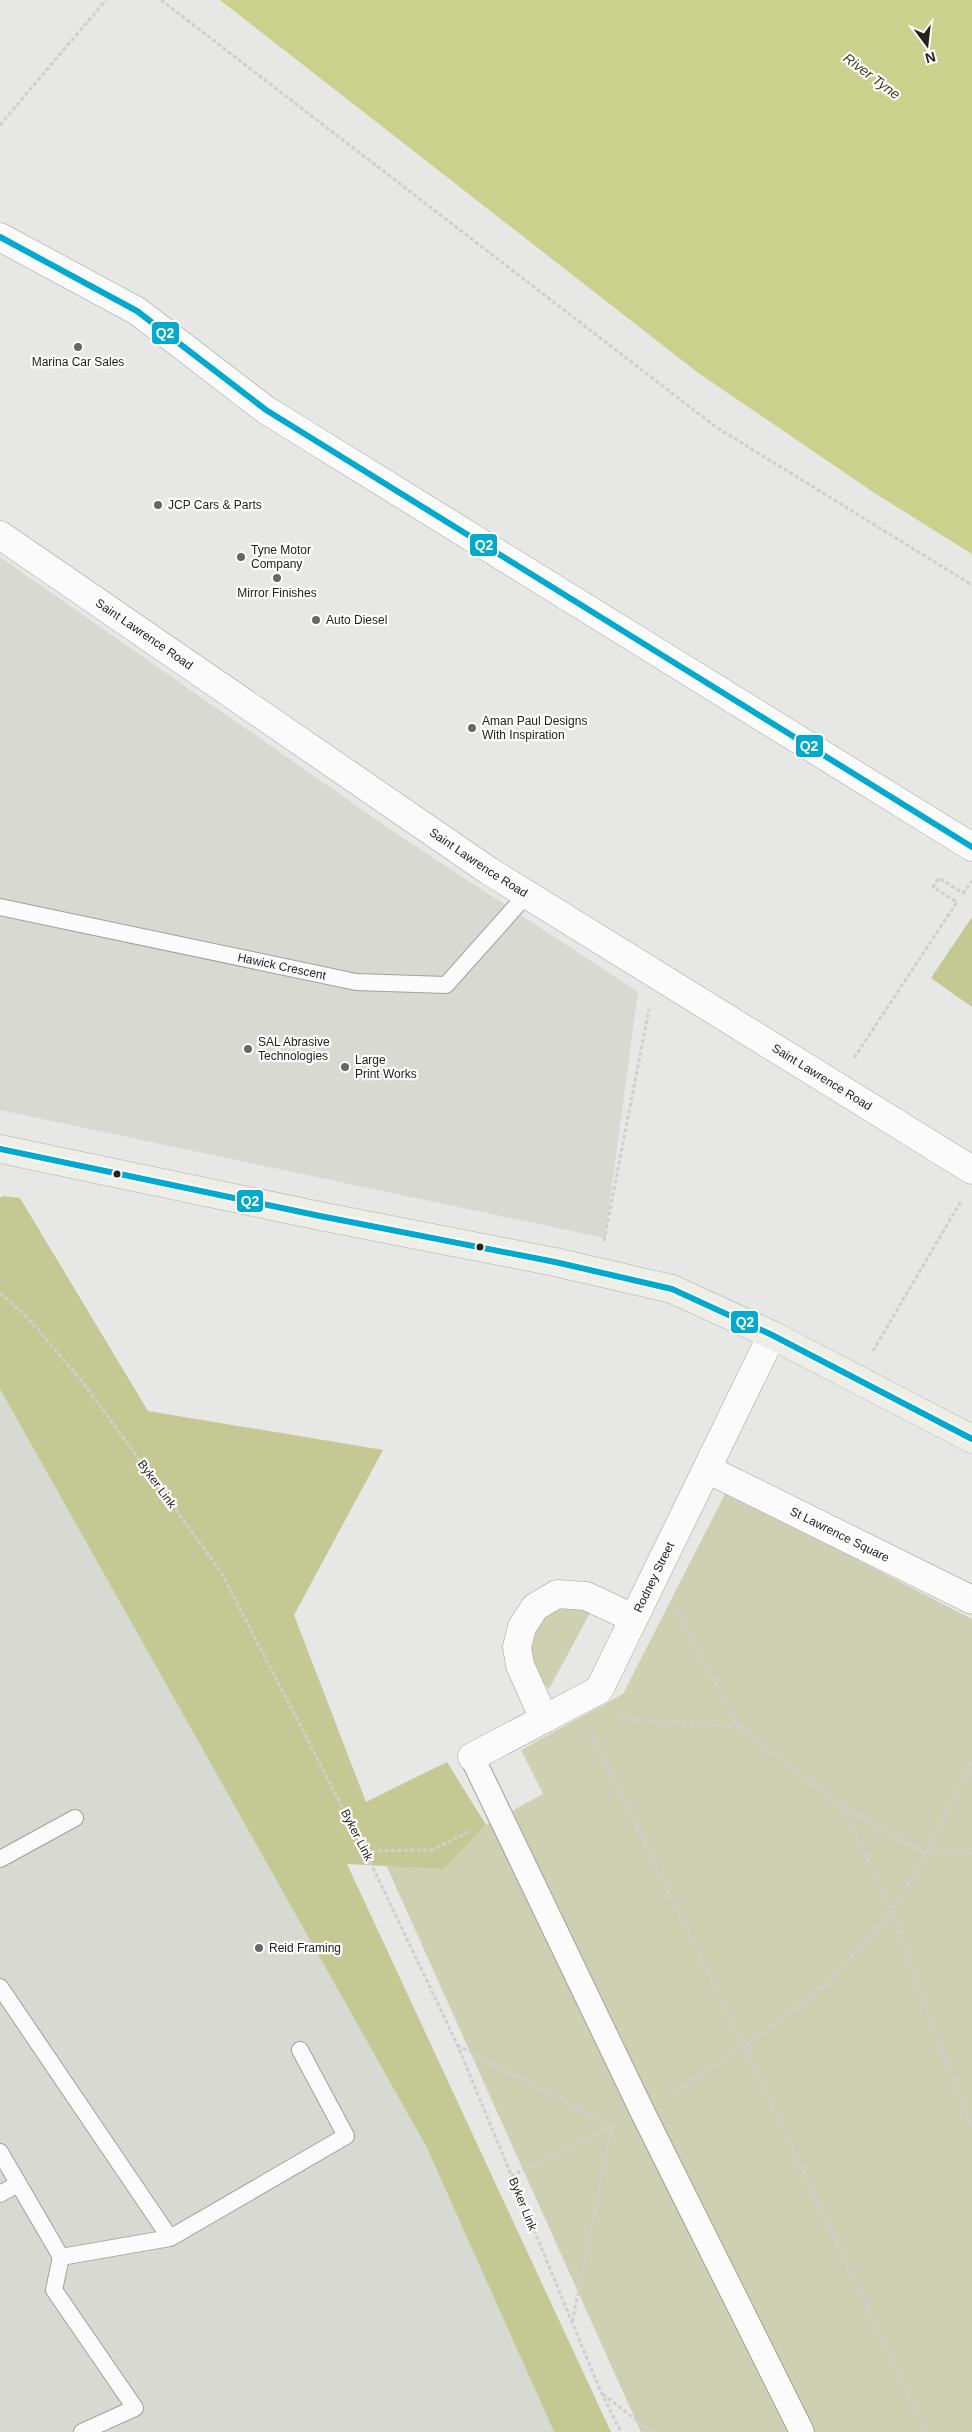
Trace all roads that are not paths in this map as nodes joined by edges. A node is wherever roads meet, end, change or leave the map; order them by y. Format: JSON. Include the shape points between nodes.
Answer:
{"nodes":[{"id":1,"x":0,"y":237,"type":"edge"},
{"id":2,"x":0,"y":534,"type":"edge"},
{"id":3,"x":972,"y":847,"type":"edge"},
{"id":4,"x":526,"y":894,"type":"junction"},
{"id":5,"x":0,"y":908,"type":"edge"},
{"id":6,"x":0,"y":1149,"type":"edge"},
{"id":7,"x":972,"y":1170,"type":"edge"},
{"id":8,"x":772,"y":1335,"type":"junction"},
{"id":9,"x":972,"y":1438,"type":"edge"},
{"id":10,"x":707,"y":1469,"type":"junction"},
{"id":11,"x":972,"y":1600,"type":"edge"},
{"id":12,"x":633,"y":1618,"type":"junction"},
{"id":13,"x":544,"y":1719,"type":"junction"},
{"id":14,"x":472,"y":1757,"type":"joint"},
{"id":15,"x":75,"y":1818,"type":"dead end"},
{"id":16,"x":0,"y":1859,"type":"edge"},
{"id":17,"x":0,"y":1987,"type":"edge"},
{"id":18,"x":300,"y":2050,"type":"dead end"},
{"id":19,"x":0,"y":2152,"type":"edge"},
{"id":20,"x":18,"y":2184,"type":"junction"},
{"id":21,"x":0,"y":2194,"type":"edge"},
{"id":22,"x":170,"y":2238,"type":"junction"},
{"id":23,"x":60,"y":2257,"type":"junction"},
{"id":24,"x":82,"y":2432,"type":"edge"},
{"id":25,"x":802,"y":2432,"type":"edge"}],
"edges":[{"from":1,"to":3,"type":"street","via":[[137,311],[266,410]]},
{"from":2,"to":4,"type":"street","name":"Saint Lawrence Road"},
{"from":4,"to":5,"type":"lane","name":"Hawick Crescent","via":[[446,985],[356,982]]},
{"from":4,"to":7,"type":"street","name":"Saint Lawrence Road"},
{"from":6,"to":8,"type":"main road","via":[[672,1289]]},
{"from":8,"to":9,"type":"main road"},
{"from":8,"to":10,"type":"street","name":"Rodney Street"},
{"from":10,"to":11,"type":"street","name":"St Lawrence Square"},
{"from":10,"to":12,"type":"street","name":"Rodney Street"},
{"from":12,"to":13,"type":"street","name":"Rodney Street","via":[[599,1690]]},
{"from":12,"to":13,"type":"street","via":[[586,1596],[557,1594],[535,1607],[522,1627],[517,1647],[520,1665]]},
{"from":13,"to":14,"type":"street"},
{"from":14,"to":25,"type":"street","via":[[642,2111]]},
{"from":15,"to":16,"type":"lane"},
{"from":17,"to":22,"type":"lane"},
{"from":18,"to":22,"type":"lane","via":[[346,2136]]},
{"from":19,"to":20,"type":"lane"},
{"from":20,"to":21,"type":"lane"},
{"from":20,"to":23,"type":"lane"},
{"from":22,"to":23,"type":"lane"},
{"from":23,"to":24,"type":"lane","via":[[54,2290],[135,2408]]}]}
